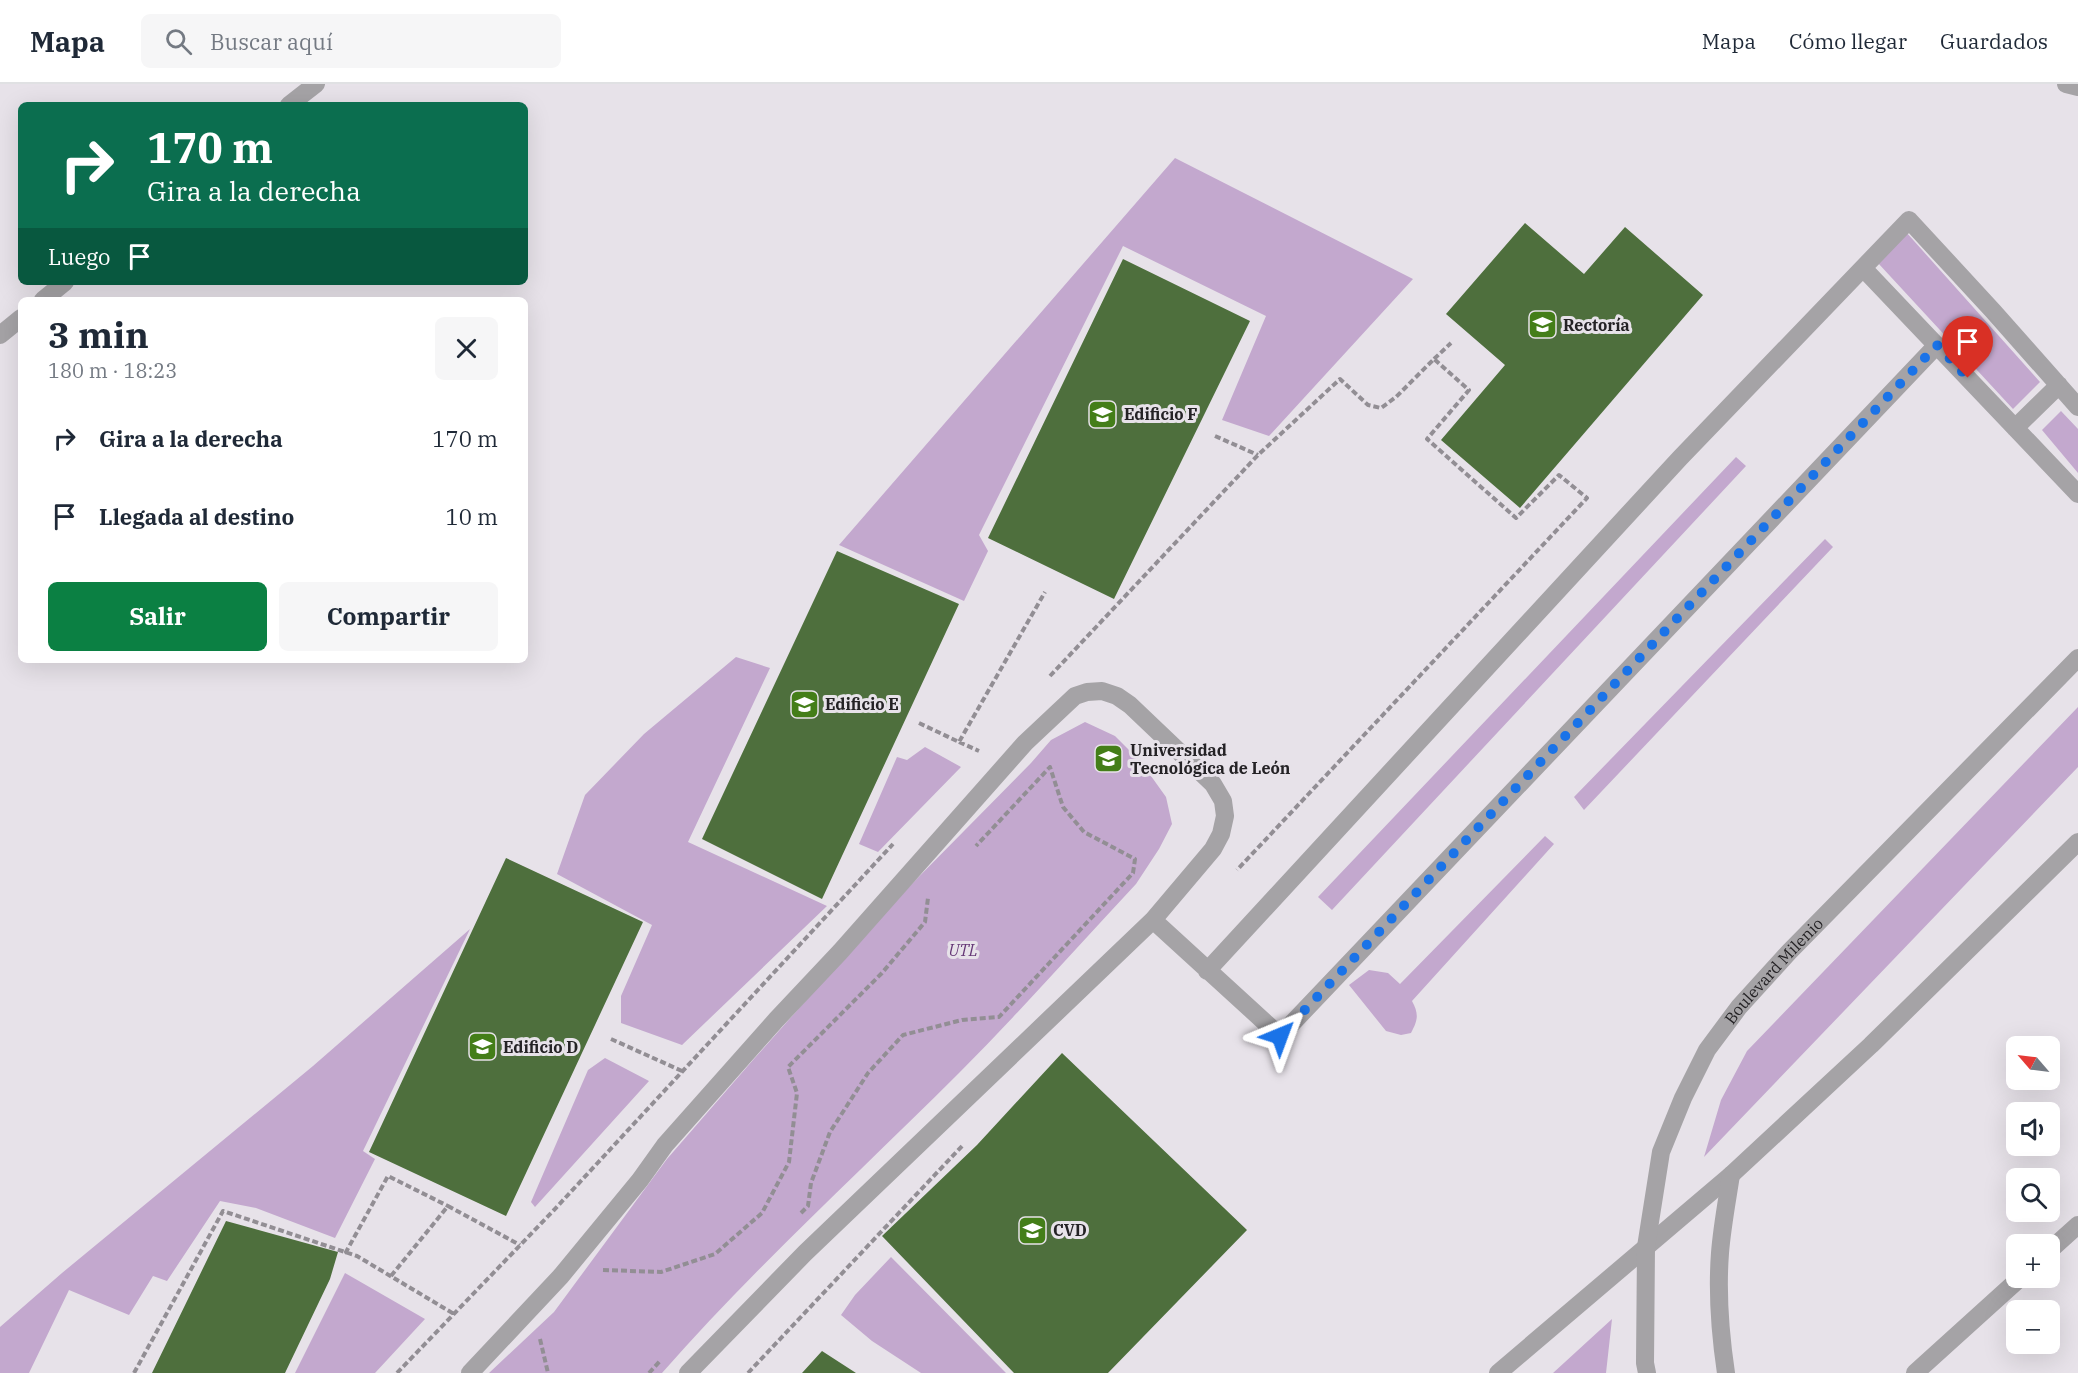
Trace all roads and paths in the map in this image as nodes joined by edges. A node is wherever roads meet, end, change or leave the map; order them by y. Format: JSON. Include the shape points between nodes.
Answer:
{"nodes":[{"id":1,"x":316,"y":84,"type":"edge"},
{"id":2,"x":2066,"y":84,"type":"edge"},
{"id":3,"x":2078,"y":87,"type":"edge"},
{"id":4,"x":293,"y":102,"type":"edge"},
{"id":5,"x":1863,"y":268,"type":"junction"},
{"id":6,"x":61,"y":285,"type":"edge"},
{"id":7,"x":47,"y":297,"type":"edge"},
{"id":8,"x":18,"y":320,"type":"edge"},
{"id":9,"x":0,"y":335,"type":"edge"},
{"id":10,"x":1451,"y":343,"type":"dead end"},
{"id":11,"x":1937,"y":345,"type":"junction"},
{"id":12,"x":1434,"y":359,"type":"dead end"},
{"id":13,"x":2059,"y":385,"type":"junction"},
{"id":14,"x":2078,"y":407,"type":"edge"},
{"id":15,"x":2015,"y":428,"type":"junction"},
{"id":16,"x":1215,"y":436,"type":"dead end"},
{"id":17,"x":1258,"y":455,"type":"dead end"},
{"id":18,"x":2078,"y":494,"type":"edge"},
{"id":19,"x":1045,"y":592,"type":"dead end"},
{"id":20,"x":2078,"y":658,"type":"edge"},
{"id":21,"x":919,"y":723,"type":"dead end"},
{"id":22,"x":959,"y":742,"type":"junction"},
{"id":23,"x":979,"y":751,"type":"dead end"},
{"id":24,"x":2078,"y":842,"type":"edge"},
{"id":25,"x":968,"y":855,"type":"dead end"},
{"id":26,"x":936,"y":890,"type":"dead end"},
{"id":27,"x":1153,"y":920,"type":"junction"},
{"id":28,"x":1208,"y":971,"type":"junction"},
{"id":29,"x":611,"y":1039,"type":"dead end"},
{"id":30,"x":682,"y":1071,"type":"dead end"},
{"id":31,"x":1731,"y":1175,"type":"junction"},
{"id":32,"x":448,"y":1206,"type":"junction"},
{"id":33,"x":800,"y":1214,"type":"dead end"},
{"id":34,"x":2078,"y":1225,"type":"edge"},
{"id":35,"x":2060,"y":1241,"type":"edge"},
{"id":36,"x":520,"y":1245,"type":"dead end"},
{"id":37,"x":1646,"y":1247,"type":"junction"},
{"id":38,"x":346,"y":1252,"type":"junction"},
{"id":39,"x":600,"y":1270,"type":"dead end"},
{"id":40,"x":391,"y":1276,"type":"junction"},
{"id":41,"x":2009,"y":1288,"type":"edge"},
{"id":42,"x":454,"y":1314,"type":"dead end"},
{"id":43,"x":540,"y":1338,"type":"dead end"},
{"id":44,"x":664,"y":1357,"type":"dead end"},
{"id":45,"x":134,"y":1373,"type":"edge"},
{"id":46,"x":470,"y":1373,"type":"edge"},
{"id":47,"x":549,"y":1373,"type":"edge"},
{"id":48,"x":649,"y":1373,"type":"edge"},
{"id":49,"x":688,"y":1373,"type":"edge"},
{"id":50,"x":1498,"y":1373,"type":"edge"},
{"id":51,"x":1647,"y":1373,"type":"edge"},
{"id":52,"x":1726,"y":1373,"type":"edge"},
{"id":53,"x":1915,"y":1373,"type":"edge"}],
"edges":[{"from":1,"to":4,"type":"street"},
{"from":2,"to":3,"type":"street"},
{"from":5,"to":11,"type":"street"},
{"from":5,"to":13,"type":"street","via":[[1909,220]]},
{"from":5,"to":28,"type":"street","via":[[1680,458]]},
{"from":6,"to":7,"type":"street"},
{"from":8,"to":9,"type":"street"},
{"from":10,"to":12,"type":"path"},
{"from":11,"to":15,"type":"street"},
{"from":11,"to":28,"type":"street","via":[[1280,1036]]},
{"from":13,"to":14,"type":"street"},
{"from":13,"to":15,"type":"street"},
{"from":15,"to":18,"type":"street"},
{"from":16,"to":17,"type":"path"},
{"from":19,"to":22,"type":"path"},
{"from":20,"to":37,"type":"street","name":"Boulevard Milenio","via":[[1789,952],[1739,1007],[1707,1050],[1661,1152]]},
{"from":21,"to":22,"type":"path"},
{"from":22,"to":23,"type":"path"},
{"from":24,"to":31,"type":"street","via":[[1871,1045]]},
{"from":25,"to":33,"type":"path","via":[[1050,767],[1063,807],[1084,832],[1135,859],[1133,873],[999,1017],[962,1020],[903,1035],[868,1073],[830,1132],[811,1183],[808,1206]]},
{"from":26,"to":39,"type":"path","via":[[927,899],[925,922],[882,973],[788,1067],[797,1093],[789,1162],[762,1213],[715,1254],[661,1272]]},
{"from":27,"to":28,"type":"street"},
{"from":27,"to":46,"type":"street","via":[[1213,849],[1225,816],[1223,801],[1214,784],[1130,705],[1116,696],[1087,692],[1075,696],[1025,743],[665,1145],[561,1276]]},
{"from":27,"to":49,"type":"street","via":[[805,1253]]},
{"from":29,"to":30,"type":"path"},
{"from":31,"to":37,"type":"street"},
{"from":31,"to":52,"type":"street","via":[[1720,1252],[1721,1340]]},
{"from":32,"to":36,"type":"path"},
{"from":32,"to":38,"type":"path","via":[[388,1176]]},
{"from":32,"to":40,"type":"path"},
{"from":34,"to":35,"type":"street"},
{"from":37,"to":50,"type":"street"},
{"from":37,"to":51,"type":"street","name":"Boulevard Milenio"},
{"from":38,"to":40,"type":"path"},
{"from":38,"to":45,"type":"path","via":[[223,1211]]},
{"from":40,"to":42,"type":"path"},
{"from":41,"to":53,"type":"street"},
{"from":43,"to":47,"type":"path"},
{"from":44,"to":48,"type":"path"}]}
